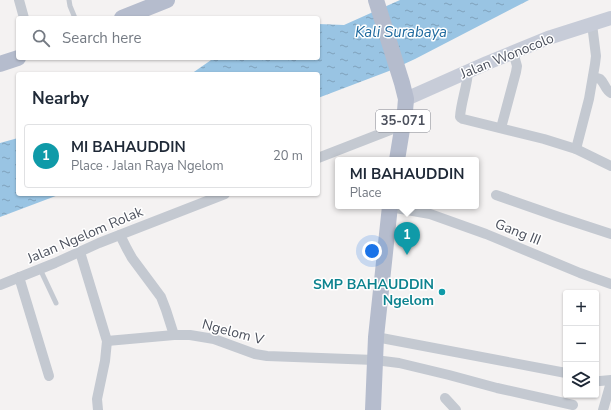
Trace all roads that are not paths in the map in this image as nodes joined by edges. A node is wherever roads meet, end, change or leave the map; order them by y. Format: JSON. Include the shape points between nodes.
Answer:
{"nodes":[{"id":1,"x":19,"y":0,"type":"edge"},
{"id":2,"x":69,"y":0,"type":"edge"},
{"id":3,"x":167,"y":0,"type":"edge"},
{"id":4,"x":376,"y":0,"type":"edge"},
{"id":5,"x":23,"y":16,"type":"edge"},
{"id":6,"x":75,"y":16,"type":"edge"},
{"id":7,"x":127,"y":16,"type":"edge"},
{"id":8,"x":611,"y":18,"type":"edge"},
{"id":9,"x":592,"y":24,"type":"junction"},
{"id":10,"x":513,"y":52,"type":"junction"},
{"id":11,"x":16,"y":59,"type":"edge"},
{"id":12,"x":0,"y":64,"type":"edge"},
{"id":13,"x":468,"y":72,"type":"junction"},
{"id":14,"x":593,"y":77,"type":"junction"},
{"id":15,"x":611,"y":93,"type":"edge"},
{"id":16,"x":406,"y":99,"type":"junction"},
{"id":17,"x":403,"y":124,"type":"junction"},
{"id":18,"x":501,"y":128,"type":"junction"},
{"id":19,"x":576,"y":149,"type":"junction"},
{"id":20,"x":320,"y":157,"type":"edge"},
{"id":21,"x":398,"y":157,"type":"edge"},
{"id":22,"x":611,"y":166,"type":"edge"},
{"id":23,"x":496,"y":195,"type":"dead end"},
{"id":24,"x":220,"y":196,"type":"edge"},
{"id":25,"x":390,"y":209,"type":"edge"},
{"id":26,"x":405,"y":209,"type":"edge"},
{"id":27,"x":611,"y":234,"type":"edge"},
{"id":28,"x":120,"y":235,"type":"junction"},
{"id":29,"x":76,"y":254,"type":"junction"},
{"id":30,"x":40,"y":269,"type":"junction"},
{"id":31,"x":19,"y":277,"type":"junction"},
{"id":32,"x":611,"y":284,"type":"edge"},
{"id":33,"x":0,"y":285,"type":"edge"},
{"id":34,"x":56,"y":303,"type":"dead end"},
{"id":35,"x":174,"y":335,"type":"junction"},
{"id":36,"x":376,"y":337,"type":"junction"},
{"id":37,"x":107,"y":341,"type":"junction"},
{"id":38,"x":376,"y":360,"type":"junction"},
{"id":39,"x":563,"y":372,"type":"edge"},
{"id":40,"x":49,"y":376,"type":"dead end"},
{"id":41,"x":611,"y":381,"type":"edge"},
{"id":42,"x":599,"y":382,"type":"edge"},
{"id":43,"x":445,"y":398,"type":"dead end"},
{"id":44,"x":573,"y":405,"type":"dead end"},
{"id":45,"x":98,"y":410,"type":"edge"},
{"id":46,"x":373,"y":410,"type":"edge"},
{"id":47,"x":456,"y":410,"type":"edge"},
{"id":48,"x":603,"y":410,"type":"edge"}],
"edges":[{"from":1,"to":5,"type":"street"},
{"from":2,"to":6,"type":"lane"},
{"from":3,"to":7,"type":"main road"},
{"from":4,"to":16,"type":"main road","number":"35-071"},
{"from":8,"to":9,"type":"main road","name":"Jalan Wonocolo"},
{"from":9,"to":10,"type":"main road","name":"Jalan Wonocolo"},
{"from":9,"to":14,"type":"street","via":[[596,56]]},
{"from":10,"to":13,"type":"main road","name":"Jalan Wonocolo"},
{"from":10,"to":18,"type":"street","via":[[517,66]]},
{"from":11,"to":12,"type":"main road"},
{"from":13,"to":16,"type":"main road","name":"Jalan Wonocolo"},
{"from":13,"to":18,"type":"street","via":[[460,117]]},
{"from":14,"to":15,"type":"street","via":[[604,83],[607,91]]},
{"from":14,"to":19,"type":"street","via":[[590,99]]},
{"from":16,"to":17,"type":"main road","number":"35-071"},
{"from":17,"to":20,"type":"street"},
{"from":17,"to":21,"type":"main road","number":"35-071"},
{"from":18,"to":19,"type":"street"},
{"from":19,"to":22,"type":"street"},
{"from":23,"to":27,"type":"street"},
{"from":24,"to":28,"type":"street","name":"Jalan Ngelom Rolak"},
{"from":25,"to":36,"type":"main road"},
{"from":26,"to":32,"type":"street","name":"Gang III","via":[[430,214],[472,229]]},
{"from":28,"to":29,"type":"street","name":"Jalan Ngelom Rolak"},
{"from":28,"to":35,"type":"street","via":[[161,297]]},
{"from":29,"to":30,"type":"street","name":"Jalan Ngelom Rolak"},
{"from":29,"to":37,"type":"street"},
{"from":30,"to":31,"type":"street","name":"Jalan Ngelom Rolak"},
{"from":30,"to":34,"type":"lane"},
{"from":31,"to":33,"type":"street","name":"Jalan Ngelom Rolak"},
{"from":31,"to":40,"type":"street"},
{"from":35,"to":37,"type":"street","name":"Ngelom V"},
{"from":35,"to":38,"type":"street","name":"Ngelom V","via":[[214,339],[267,356]]},
{"from":36,"to":38,"type":"main road"},
{"from":36,"to":39,"type":"street"},
{"from":37,"to":45,"type":"street","via":[[97,399]]},
{"from":38,"to":44,"type":"street"},
{"from":38,"to":46,"type":"main road"},
{"from":41,"to":42,"type":"street"},
{"from":41,"to":48,"type":"street"},
{"from":43,"to":47,"type":"street"}]}
